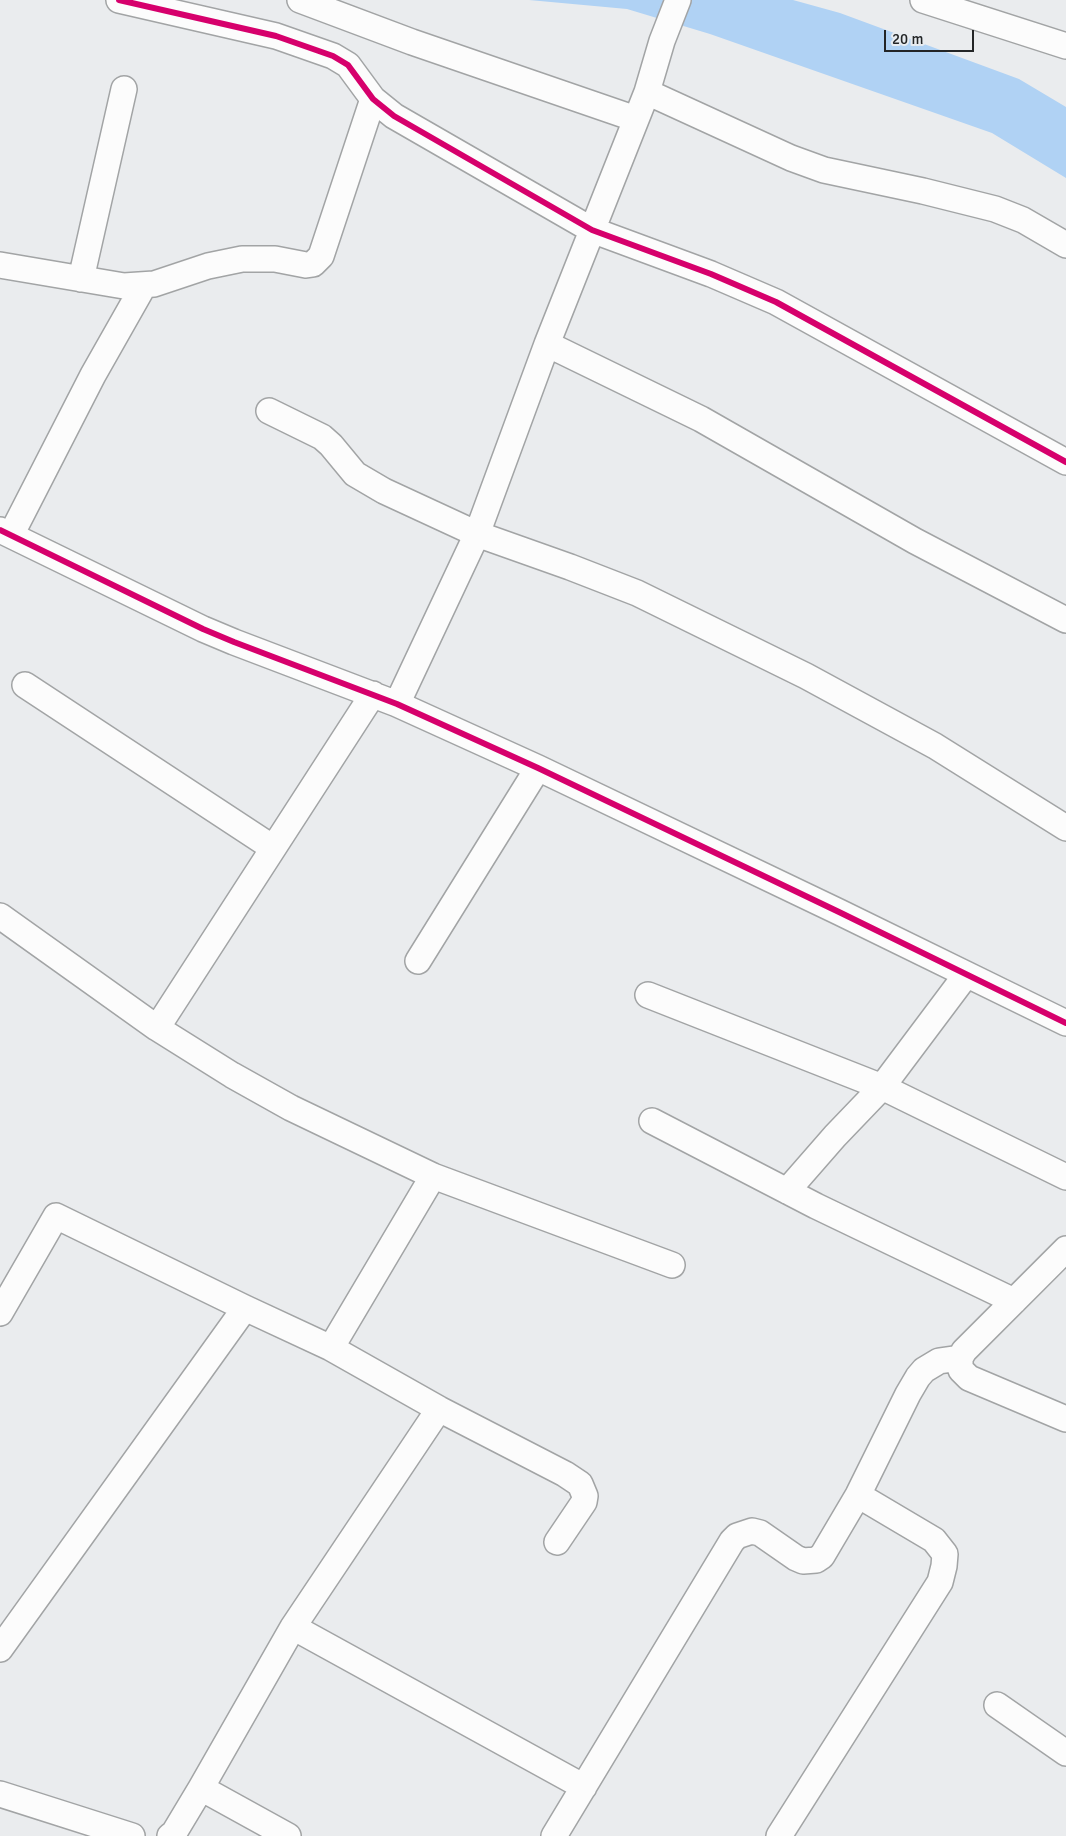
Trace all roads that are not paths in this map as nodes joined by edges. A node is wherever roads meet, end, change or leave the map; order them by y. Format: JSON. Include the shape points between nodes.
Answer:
{"nodes":[{"id":1,"x":120,"y":0,"type":"edge"},
{"id":2,"x":300,"y":0,"type":"edge"},
{"id":3,"x":678,"y":0,"type":"edge"},
{"id":4,"x":923,"y":0,"type":"edge"},
{"id":5,"x":1066,"y":46,"type":"edge"},
{"id":6,"x":124,"y":89,"type":"dead end"},
{"id":7,"x":647,"y":92,"type":"junction"},
{"id":8,"x":373,"y":99,"type":"junction"},
{"id":9,"x":636,"y":118,"type":"junction"},
{"id":10,"x":592,"y":230,"type":"junction"},
{"id":11,"x":1066,"y":245,"type":"edge"},
{"id":12,"x":0,"y":265,"type":"edge"},
{"id":13,"x":81,"y":279,"type":"junction"},
{"id":14,"x":144,"y":285,"type":"junction"},
{"id":15,"x":548,"y":344,"type":"junction"},
{"id":16,"x":269,"y":410,"type":"dead end"},
{"id":17,"x":1066,"y":462,"type":"edge"},
{"id":18,"x":5,"y":532,"type":"edge"},
{"id":19,"x":477,"y":534,"type":"junction"},
{"id":20,"x":1066,"y":620,"type":"edge"},
{"id":21,"x":25,"y":684,"type":"dead end"},
{"id":22,"x":373,"y":694,"type":"junction"},
{"id":23,"x":397,"y":704,"type":"junction"},
{"id":24,"x":538,"y":768,"type":"junction"},
{"id":25,"x":1066,"y":828,"type":"edge"},
{"id":26,"x":273,"y":848,"type":"junction"},
{"id":27,"x":0,"y":916,"type":"edge"},
{"id":28,"x":418,"y":961,"type":"dead end"},
{"id":29,"x":966,"y":975,"type":"junction"},
{"id":30,"x":648,"y":995,"type":"dead end"},
{"id":31,"x":1066,"y":1023,"type":"edge"},
{"id":32,"x":157,"y":1028,"type":"junction"},
{"id":33,"x":882,"y":1087,"type":"junction"},
{"id":34,"x":652,"y":1121,"type":"dead end"},
{"id":35,"x":433,"y":1176,"type":"junction"},
{"id":36,"x":1066,"y":1177,"type":"edge"},
{"id":37,"x":787,"y":1191,"type":"junction"},
{"id":38,"x":1066,"y":1249,"type":"edge"},
{"id":39,"x":672,"y":1265,"type":"dead end"},
{"id":40,"x":1014,"y":1301,"type":"junction"},
{"id":41,"x":246,"y":1308,"type":"junction"},
{"id":42,"x":0,"y":1313,"type":"edge"},
{"id":43,"x":331,"y":1348,"type":"junction"},
{"id":44,"x":960,"y":1358,"type":"junction"},
{"id":45,"x":439,"y":1409,"type":"junction"},
{"id":46,"x":1066,"y":1419,"type":"edge"},
{"id":47,"x":858,"y":1496,"type":"junction"},
{"id":48,"x":557,"y":1542,"type":"dead end"},
{"id":49,"x":293,"y":1627,"type":"junction"},
{"id":50,"x":0,"y":1649,"type":"edge"},
{"id":51,"x":997,"y":1705,"type":"dead end"},
{"id":52,"x":1066,"y":1753,"type":"edge"},
{"id":53,"x":584,"y":1787,"type":"junction"},
{"id":54,"x":201,"y":1788,"type":"junction"},
{"id":55,"x":0,"y":1794,"type":"edge"},
{"id":56,"x":132,"y":1836,"type":"edge"},
{"id":57,"x":170,"y":1836,"type":"edge"},
{"id":58,"x":288,"y":1836,"type":"edge"},
{"id":59,"x":554,"y":1836,"type":"edge"},
{"id":60,"x":779,"y":1836,"type":"edge"}],
"edges":[{"from":1,"to":8,"type":"street","via":[[276,36],[333,56],[348,65]]},
{"from":2,"to":9,"type":"street","via":[[412,42]]},
{"from":3,"to":7,"type":"street"},
{"from":4,"to":5,"type":"street"},
{"from":6,"to":13,"type":"street"},
{"from":7,"to":9,"type":"street"},
{"from":7,"to":11,"type":"street","via":[[791,158],[824,170],[995,209],[1024,220]]},
{"from":8,"to":10,"type":"street","via":[[394,116]]},
{"from":8,"to":14,"type":"street","via":[[317,261],[306,265],[276,259],[242,259]]},
{"from":9,"to":10,"type":"street"},
{"from":10,"to":15,"type":"street"},
{"from":10,"to":17,"type":"street","via":[[776,302]]},
{"from":12,"to":13,"type":"street"},
{"from":13,"to":14,"type":"street","via":[[124,286]]},
{"from":14,"to":18,"type":"street"},
{"from":15,"to":19,"type":"street"},
{"from":15,"to":20,"type":"street","via":[[701,419],[915,541]]},
{"from":16,"to":19,"type":"street","via":[[322,437],[355,474],[377,488]]},
{"from":18,"to":22,"type":"street","via":[[203,629]]},
{"from":19,"to":23,"type":"street"},
{"from":19,"to":25,"type":"street","via":[[637,593],[806,676],[934,746]]},
{"from":21,"to":26,"type":"street"},
{"from":22,"to":23,"type":"street"},
{"from":22,"to":26,"type":"street"},
{"from":23,"to":24,"type":"street"},
{"from":24,"to":28,"type":"street"},
{"from":24,"to":29,"type":"street"},
{"from":26,"to":32,"type":"street"},
{"from":27,"to":32,"type":"street"},
{"from":29,"to":31,"type":"street"},
{"from":29,"to":33,"type":"street"},
{"from":30,"to":33,"type":"street"},
{"from":32,"to":35,"type":"street","via":[[291,1108]]},
{"from":33,"to":36,"type":"street"},
{"from":33,"to":37,"type":"street"},
{"from":34,"to":37,"type":"street"},
{"from":35,"to":39,"type":"street"},
{"from":35,"to":43,"type":"street"},
{"from":37,"to":40,"type":"street"},
{"from":38,"to":40,"type":"street"},
{"from":40,"to":44,"type":"street"},
{"from":41,"to":42,"type":"street","via":[[56,1216]]},
{"from":41,"to":43,"type":"street"},
{"from":41,"to":50,"type":"street"},
{"from":43,"to":45,"type":"street"},
{"from":44,"to":46,"type":"street","via":[[960,1370],[969,1378]]},
{"from":44,"to":47,"type":"street","via":[[939,1361],[918,1376]]},
{"from":45,"to":48,"type":"street","via":[[580,1484],[584,1502]]},
{"from":45,"to":49,"type":"street"},
{"from":47,"to":53,"type":"street","via":[[822,1556],[816,1560],[796,1558],[752,1531],[732,1541]]},
{"from":47,"to":60,"type":"street","via":[[934,1540],[945,1554],[944,1566],[940,1582]]},
{"from":49,"to":53,"type":"street"},
{"from":49,"to":54,"type":"street"},
{"from":51,"to":52,"type":"street"},
{"from":53,"to":59,"type":"street"},
{"from":54,"to":57,"type":"street"},
{"from":54,"to":58,"type":"street"},
{"from":55,"to":56,"type":"street"}]}
